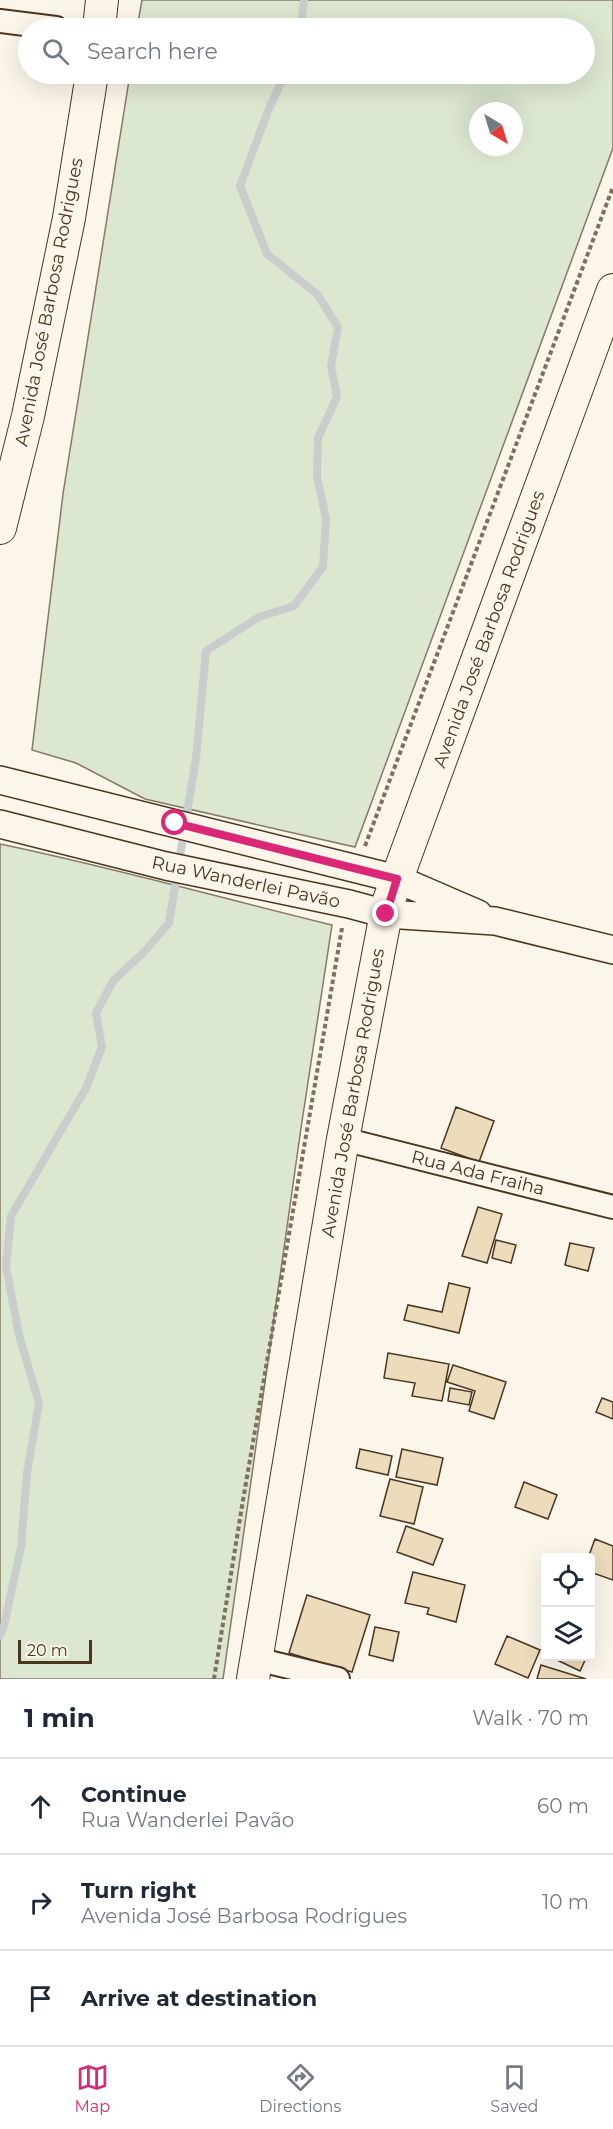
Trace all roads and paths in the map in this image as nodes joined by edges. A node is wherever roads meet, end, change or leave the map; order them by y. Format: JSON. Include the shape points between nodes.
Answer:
{"nodes":[{"id":1,"x":102,"y":0,"type":"edge"},
{"id":2,"x":100,"y":18,"type":"edge"},
{"id":3,"x":0,"y":21,"type":"edge"},
{"id":4,"x":18,"y":23,"type":"edge"},
{"id":5,"x":90,"y":84,"type":"edge"},
{"id":6,"x":613,"y":290,"type":"edge"},
{"id":7,"x":0,"y":528,"type":"edge"},
{"id":8,"x":0,"y":780,"type":"edge"},
{"id":9,"x":0,"y":824,"type":"edge"},
{"id":10,"x":397,"y":879,"type":"junction"},
{"id":11,"x":386,"y":914,"type":"junction"},
{"id":12,"x":495,"y":921,"type":"junction"},
{"id":13,"x":613,"y":950,"type":"edge"},
{"id":14,"x":343,"y":1139,"type":"junction"},
{"id":15,"x":613,"y":1207,"type":"edge"},
{"id":16,"x":255,"y":1669,"type":"edge"},
{"id":17,"x":338,"y":1679,"type":"edge"}],
"edges":[{"from":1,"to":2,"type":"main road"},
{"from":3,"to":4,"type":"street"},
{"from":5,"to":7,"type":"main road","name":"Avenida José Barbosa Rodrigues","via":[[69,218]]},
{"from":6,"to":10,"type":"main road","name":"Avenida José Barbosa Rodrigues"},
{"from":8,"to":10,"type":"street","name":"Rua Wanderlei Pavão"},
{"from":9,"to":11,"type":"street","name":"Rua Wanderlei Pavão","via":[[166,866]]},
{"from":10,"to":11,"type":"main road","name":"Avenida José Barbosa Rodrigues"},
{"from":10,"to":12,"type":"street","name":"Rua Wanderlei Pavão"},
{"from":11,"to":12,"type":"street","name":"Rua Wanderlei Pavão"},
{"from":11,"to":14,"type":"main road","name":"Avenida José Barbosa Rodrigues"},
{"from":12,"to":13,"type":"street","name":"Rua Wanderlei Pavão"},
{"from":14,"to":15,"type":"street","name":"Rua Ada Fraiha"},
{"from":14,"to":16,"type":"main road","name":"Avenida José Barbosa Rodrigues"},
{"from":16,"to":17,"type":"street"}]}
